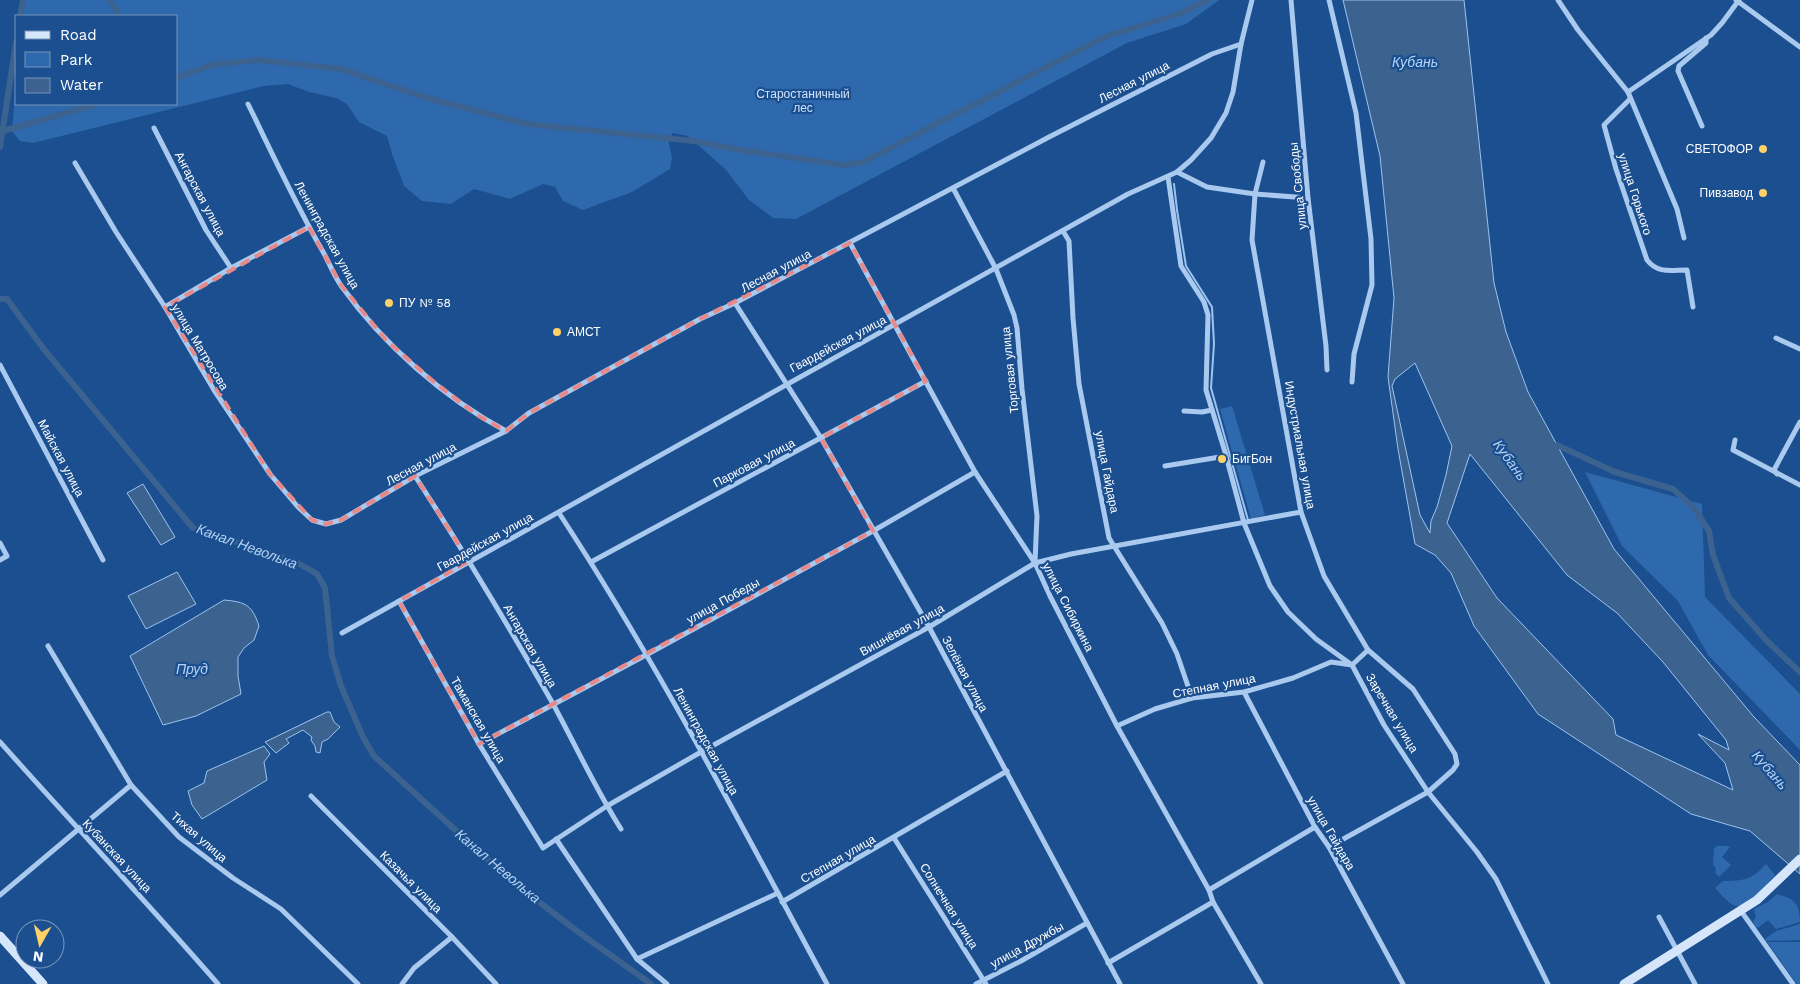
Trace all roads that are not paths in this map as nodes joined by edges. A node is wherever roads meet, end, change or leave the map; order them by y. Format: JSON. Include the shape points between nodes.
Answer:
{"nodes":[{"id":1,"x":1252,"y":0,"type":"edge"},
{"id":2,"x":1292,"y":0,"type":"edge"},
{"id":3,"x":1330,"y":0,"type":"edge"},
{"id":4,"x":1558,"y":0,"type":"edge"},
{"id":5,"x":1737,"y":1,"type":"edge"},
{"id":6,"x":1706,"y":38,"type":"junction"},
{"id":7,"x":1241,"y":44,"type":"junction"},
{"id":8,"x":1800,"y":46,"type":"edge"},
{"id":9,"x":1628,"y":92,"type":"junction"},
{"id":10,"x":1630,"y":100,"type":"junction"},
{"id":11,"x":248,"y":104,"type":"dead end"},
{"id":12,"x":1702,"y":126,"type":"dead end"},
{"id":13,"x":154,"y":128,"type":"dead end"},
{"id":14,"x":1263,"y":162,"type":"dead end"},
{"id":15,"x":75,"y":163,"type":"dead end"},
{"id":16,"x":1177,"y":172,"type":"junction"},
{"id":17,"x":1168,"y":176,"type":"junction"},
{"id":18,"x":953,"y":188,"type":"junction"},
{"id":19,"x":1255,"y":194,"type":"junction"},
{"id":20,"x":1308,"y":198,"type":"junction"},
{"id":21,"x":308,"y":227,"type":"junction"},
{"id":22,"x":1063,"y":231,"type":"junction"},
{"id":23,"x":1684,"y":238,"type":"dead end"},
{"id":24,"x":850,"y":243,"type":"junction"},
{"id":25,"x":232,"y":268,"type":"junction"},
{"id":26,"x":996,"y":269,"type":"junction"},
{"id":27,"x":736,"y":303,"type":"junction"},
{"id":28,"x":165,"y":307,"type":"junction"},
{"id":29,"x":1693,"y":307,"type":"dead end"},
{"id":30,"x":896,"y":324,"type":"junction"},
{"id":31,"x":1776,"y":338,"type":"dead end"},
{"id":32,"x":1800,"y":350,"type":"edge"},
{"id":33,"x":0,"y":365,"type":"edge"},
{"id":34,"x":1328,"y":370,"type":"dead end"},
{"id":35,"x":926,"y":381,"type":"junction"},
{"id":36,"x":1352,"y":382,"type":"dead end"},
{"id":37,"x":787,"y":383,"type":"junction"},
{"id":38,"x":1212,"y":410,"type":"junction"},
{"id":39,"x":1184,"y":411,"type":"dead end"},
{"id":40,"x":1800,"y":422,"type":"edge"},
{"id":41,"x":506,"y":431,"type":"junction"},
{"id":42,"x":821,"y":438,"type":"junction"},
{"id":43,"x":1735,"y":440,"type":"dead end"},
{"id":44,"x":1226,"y":456,"type":"junction"},
{"id":45,"x":1165,"y":466,"type":"dead end"},
{"id":46,"x":975,"y":472,"type":"junction"},
{"id":47,"x":1777,"y":474,"type":"junction"},
{"id":48,"x":415,"y":476,"type":"junction"},
{"id":49,"x":1800,"y":485,"type":"edge"},
{"id":50,"x":1301,"y":512,"type":"junction"},
{"id":51,"x":559,"y":513,"type":"junction"},
{"id":52,"x":1244,"y":523,"type":"junction"},
{"id":53,"x":326,"y":524,"type":"joint"},
{"id":54,"x":873,"y":531,"type":"junction"},
{"id":55,"x":0,"y":543,"type":"edge"},
{"id":56,"x":1115,"y":546,"type":"junction"},
{"id":57,"x":0,"y":560,"type":"edge"},
{"id":58,"x":103,"y":560,"type":"dead end"},
{"id":59,"x":469,"y":561,"type":"junction"},
{"id":60,"x":591,"y":562,"type":"junction"},
{"id":61,"x":1034,"y":563,"type":"junction"},
{"id":62,"x":399,"y":601,"type":"junction"},
{"id":63,"x":928,"y":627,"type":"junction"},
{"id":64,"x":342,"y":633,"type":"dead end"},
{"id":65,"x":48,"y":646,"type":"dead end"},
{"id":66,"x":1368,"y":650,"type":"junction"},
{"id":67,"x":646,"y":655,"type":"junction"},
{"id":68,"x":1352,"y":665,"type":"junction"},
{"id":69,"x":1244,"y":692,"type":"junction"},
{"id":70,"x":1192,"y":698,"type":"junction"},
{"id":71,"x":552,"y":704,"type":"junction"},
{"id":72,"x":1117,"y":726,"type":"junction"},
{"id":73,"x":0,"y":742,"type":"edge"},
{"id":74,"x":479,"y":744,"type":"junction"},
{"id":75,"x":701,"y":752,"type":"junction"},
{"id":76,"x":1007,"y":771,"type":"junction"},
{"id":77,"x":131,"y":785,"type":"junction"},
{"id":78,"x":1428,"y":792,"type":"junction"},
{"id":79,"x":311,"y":796,"type":"dead end"},
{"id":80,"x":606,"y":806,"type":"junction"},
{"id":81,"x":1315,"y":827,"type":"junction"},
{"id":82,"x":621,"y":829,"type":"dead end"},
{"id":83,"x":78,"y":830,"type":"junction"},
{"id":84,"x":894,"y":838,"type":"junction"},
{"id":85,"x":556,"y":839,"type":"junction"},
{"id":86,"x":1329,"y":847,"type":"junction"},
{"id":87,"x":543,"y":848,"type":"joint"},
{"id":88,"x":1800,"y":859,"type":"edge"},
{"id":89,"x":1209,"y":890,"type":"junction"},
{"id":90,"x":778,"y":893,"type":"junction"},
{"id":91,"x":0,"y":895,"type":"edge"},
{"id":92,"x":782,"y":902,"type":"junction"},
{"id":93,"x":1213,"y":902,"type":"junction"},
{"id":94,"x":1741,"y":912,"type":"junction"},
{"id":95,"x":1659,"y":917,"type":"dead end"},
{"id":96,"x":1087,"y":924,"type":"junction"},
{"id":97,"x":0,"y":936,"type":"edge"},
{"id":98,"x":452,"y":937,"type":"junction"},
{"id":99,"x":1678,"y":950,"type":"junction"},
{"id":100,"x":638,"y":960,"type":"junction"},
{"id":101,"x":1108,"y":964,"type":"junction"},
{"id":102,"x":985,"y":982,"type":"edge"},
{"id":103,"x":43,"y":984,"type":"edge"},
{"id":104,"x":218,"y":984,"type":"edge"},
{"id":105,"x":358,"y":984,"type":"edge"},
{"id":106,"x":402,"y":984,"type":"edge"},
{"id":107,"x":496,"y":984,"type":"edge"},
{"id":108,"x":667,"y":984,"type":"edge"},
{"id":109,"x":827,"y":984,"type":"edge"},
{"id":110,"x":976,"y":984,"type":"edge"},
{"id":111,"x":1120,"y":984,"type":"edge"},
{"id":112,"x":1261,"y":984,"type":"edge"},
{"id":113,"x":1403,"y":984,"type":"edge"},
{"id":114,"x":1548,"y":984,"type":"edge"},
{"id":115,"x":1624,"y":984,"type":"edge"},
{"id":116,"x":1695,"y":984,"type":"edge"},
{"id":117,"x":1793,"y":984,"type":"edge"}],
"edges":[{"from":1,"to":7,"type":"street","name":"Гвардейская улица"},
{"from":2,"to":20,"type":"street","name":"улица Свободы"},
{"from":3,"to":36,"type":"street","via":[[1356,113],[1371,239],[1372,285],[1354,354]]},
{"from":4,"to":9,"type":"street"},
{"from":5,"to":6,"type":"street","via":[[1722,24]]},
{"from":5,"to":8,"type":"street"},
{"from":6,"to":9,"type":"street"},
{"from":6,"to":12,"type":"street","via":[[1706,43],[1679,66],[1678,71]]},
{"from":7,"to":16,"type":"street","name":"Гвардейская улица","via":[[1226,113],[1211,138]]},
{"from":7,"to":18,"type":"street","name":"Лесная улица","via":[[1212,54]]},
{"from":9,"to":10,"type":"street"},
{"from":10,"to":23,"type":"street","via":[[1676,208]]},
{"from":10,"to":29,"type":"street","name":"улица Горького","via":[[1604,125],[1616,170],[1647,260],[1654,269],[1687,270]]},
{"from":11,"to":21,"type":"street","name":"Ленинградская улица"},
{"from":13,"to":25,"type":"street","name":"Ангарская улица","via":[[206,230]]},
{"from":14,"to":19,"type":"street","name":"Индустриальная улица"},
{"from":15,"to":28,"type":"street","name":"улица Матросова"},
{"from":16,"to":17,"type":"street","name":"Гвардейская улица"},
{"from":16,"to":19,"type":"street","via":[[1207,187]]},
{"from":17,"to":22,"type":"street","name":"Гвардейская улица","via":[[1128,194]]},
{"from":17,"to":38,"type":"street","name":"Заречная улица","via":[[1181,266],[1204,302],[1208,315],[1206,390]]},
{"from":18,"to":24,"type":"street","name":"Лесная улица"},
{"from":18,"to":26,"type":"street","name":"Торговая улица"},
{"from":19,"to":20,"type":"street"},
{"from":19,"to":50,"type":"street","name":"Индустриальная улица","via":[[1252,240]]},
{"from":20,"to":34,"type":"street","name":"улица Свободы"},
{"from":21,"to":25,"type":"street"},
{"from":21,"to":41,"type":"street","name":"Ленинградская улица","via":[[341,285],[386,340],[478,416]]},
{"from":22,"to":26,"type":"street","name":"Гвардейская улица"},
{"from":22,"to":56,"type":"street","name":"улица Гайдара","via":[[1069,241],[1079,384],[1109,538]]},
{"from":24,"to":27,"type":"street","name":"Лесная улица"},
{"from":24,"to":30,"type":"street","name":"улица Сибиркина"},
{"from":25,"to":28,"type":"street"},
{"from":26,"to":30,"type":"street","name":"Гвардейская улица"},
{"from":26,"to":61,"type":"street","name":"Торговая улица","via":[[1017,328],[1037,516]]},
{"from":27,"to":37,"type":"street","name":"Зелёная улица"},
{"from":27,"to":41,"type":"street","name":"Лесная улица","via":[[700,319],[546,403]]},
{"from":28,"to":53,"type":"street","name":"улица Матросова","via":[[214,390],[270,474],[312,520]]},
{"from":30,"to":35,"type":"street","name":"улица Сибиркина"},
{"from":30,"to":37,"type":"street","name":"Гвардейская улица"},
{"from":31,"to":32,"type":"street"},
{"from":33,"to":58,"type":"street","name":"Майская улица"},
{"from":35,"to":42,"type":"street","name":"Парковая улица"},
{"from":35,"to":46,"type":"street","name":"улица Сибиркина"},
{"from":37,"to":42,"type":"street","name":"Зелёная улица"},
{"from":37,"to":51,"type":"street","name":"Гвардейская улица"},
{"from":38,"to":39,"type":"street"},
{"from":38,"to":44,"type":"street","name":"Заречная улица"},
{"from":40,"to":47,"type":"street","via":[[1778,460],[1774,470]]},
{"from":41,"to":48,"type":"street","name":"Лесная улица"},
{"from":42,"to":54,"type":"street","name":"Зелёная улица"},
{"from":42,"to":60,"type":"street","name":"Парковая улица"},
{"from":43,"to":47,"type":"street","via":[[1733,450]]},
{"from":44,"to":45,"type":"street"},
{"from":44,"to":52,"type":"street","name":"Заречная улица"},
{"from":46,"to":54,"type":"street","name":"улица Победы"},
{"from":46,"to":61,"type":"street","name":"улица Сибиркина"},
{"from":47,"to":49,"type":"street"},
{"from":48,"to":53,"type":"street","name":"Лесная улица","via":[[341,520]]},
{"from":48,"to":59,"type":"street","name":"Ангарская улица"},
{"from":50,"to":52,"type":"street","name":"Вишнёвая улица"},
{"from":50,"to":66,"type":"street","name":"Индустриальная улица","via":[[1324,576]]},
{"from":51,"to":59,"type":"street","name":"Гвардейская улица"},
{"from":51,"to":60,"type":"street","name":"Ленинградская улица"},
{"from":52,"to":56,"type":"street","name":"Вишнёвая улица"},
{"from":52,"to":68,"type":"street","name":"Заречная улица","via":[[1270,586],[1288,612],[1316,639]]},
{"from":54,"to":63,"type":"street","name":"Зелёная улица"},
{"from":54,"to":67,"type":"street","name":"улица Победы"},
{"from":55,"to":57,"type":"street","via":[[7,556]]},
{"from":56,"to":61,"type":"street","name":"Вишнёвая улица"},
{"from":56,"to":70,"type":"street","name":"улица Гайдара","via":[[1162,623]]},
{"from":59,"to":62,"type":"street","name":"Гвардейская улица"},
{"from":59,"to":71,"type":"street","name":"Ангарская улица"},
{"from":60,"to":67,"type":"street","name":"Ленинградская улица"},
{"from":61,"to":63,"type":"street","name":"Вишнёвая улица"},
{"from":61,"to":72,"type":"street","name":"улица Сибиркина"},
{"from":62,"to":64,"type":"street","name":"Гвардейская улица"},
{"from":62,"to":74,"type":"street","name":"Таманская улица"},
{"from":63,"to":75,"type":"street","name":"Вишнёвая улица"},
{"from":63,"to":76,"type":"street","name":"Зелёная улица"},
{"from":65,"to":77,"type":"street","name":"Тихая улица"},
{"from":66,"to":68,"type":"street"},
{"from":66,"to":78,"type":"street","name":"Индустриальная улица","via":[[1413,689],[1455,754],[1458,764]]},
{"from":67,"to":71,"type":"street","name":"улица Победы"},
{"from":67,"to":75,"type":"street","name":"Ленинградская улица"},
{"from":68,"to":69,"type":"street","name":"Степная улица","via":[[1331,662],[1293,678]]},
{"from":68,"to":78,"type":"street","name":"Заречная улица","via":[[1384,725]]},
{"from":69,"to":70,"type":"street","name":"Степная улица"},
{"from":69,"to":81,"type":"street","name":"улица Гайдара"},
{"from":70,"to":72,"type":"street","name":"Степная улица","via":[[1155,708]]},
{"from":71,"to":74,"type":"street","name":"улица Победы"},
{"from":71,"to":80,"type":"street","name":"Ангарская улица"},
{"from":72,"to":89,"type":"street","name":"улица Сибиркина"},
{"from":73,"to":83,"type":"street","name":"Кубанская улица"},
{"from":74,"to":87,"type":"street","name":"Таманская улица"},
{"from":75,"to":80,"type":"street","name":"Вишнёвая улица"},
{"from":75,"to":90,"type":"street","name":"Ленинградская улица"},
{"from":76,"to":84,"type":"street","name":"Степная улица"},
{"from":76,"to":96,"type":"street","name":"Зелёная улица"},
{"from":77,"to":83,"type":"street"},
{"from":77,"to":105,"type":"street","name":"Тихая улица","via":[[179,837],[233,878],[282,909]]},
{"from":78,"to":86,"type":"street"},
{"from":78,"to":114,"type":"street","name":"Заречная улица","via":[[1496,879]]},
{"from":79,"to":98,"type":"street","name":"Казачья улица"},
{"from":80,"to":82,"type":"street","name":"Ангарская улица"},
{"from":80,"to":85,"type":"street","name":"Вишнёвая улица"},
{"from":81,"to":86,"type":"street","name":"улица Гайдара"},
{"from":81,"to":89,"type":"street"},
{"from":83,"to":91,"type":"street"},
{"from":83,"to":104,"type":"street","name":"Кубанская улица"},
{"from":84,"to":92,"type":"street","name":"Степная улица"},
{"from":84,"to":102,"type":"street","name":"Солнечная улица"},
{"from":85,"to":87,"type":"street","name":"Вишнёвая улица"},
{"from":85,"to":100,"type":"street"},
{"from":86,"to":113,"type":"street","name":"улица Гайдара"},
{"from":88,"to":94,"type":"main road"},
{"from":89,"to":93,"type":"street","name":"улица Сибиркина"},
{"from":90,"to":92,"type":"street","name":"Ленинградская улица"},
{"from":90,"to":100,"type":"street"},
{"from":92,"to":109,"type":"street","name":"Ленинградская улица"},
{"from":93,"to":101,"type":"street"},
{"from":93,"to":112,"type":"street","name":"улица Сибиркина"},
{"from":94,"to":99,"type":"main road"},
{"from":94,"to":117,"type":"street"},
{"from":95,"to":99,"type":"street"},
{"from":96,"to":101,"type":"street","name":"Зелёная улица"},
{"from":96,"to":102,"type":"street","name":"улица Дружбы"},
{"from":97,"to":103,"type":"main road"},
{"from":98,"to":106,"type":"street","via":[[414,968]]},
{"from":98,"to":107,"type":"street","name":"Казачья улица"},
{"from":99,"to":115,"type":"main road"},
{"from":99,"to":116,"type":"street"},
{"from":100,"to":108,"type":"street"},
{"from":101,"to":111,"type":"street","name":"Зелёная улица"},
{"from":102,"to":110,"type":"street","name":"улица Дружбы"}]}
